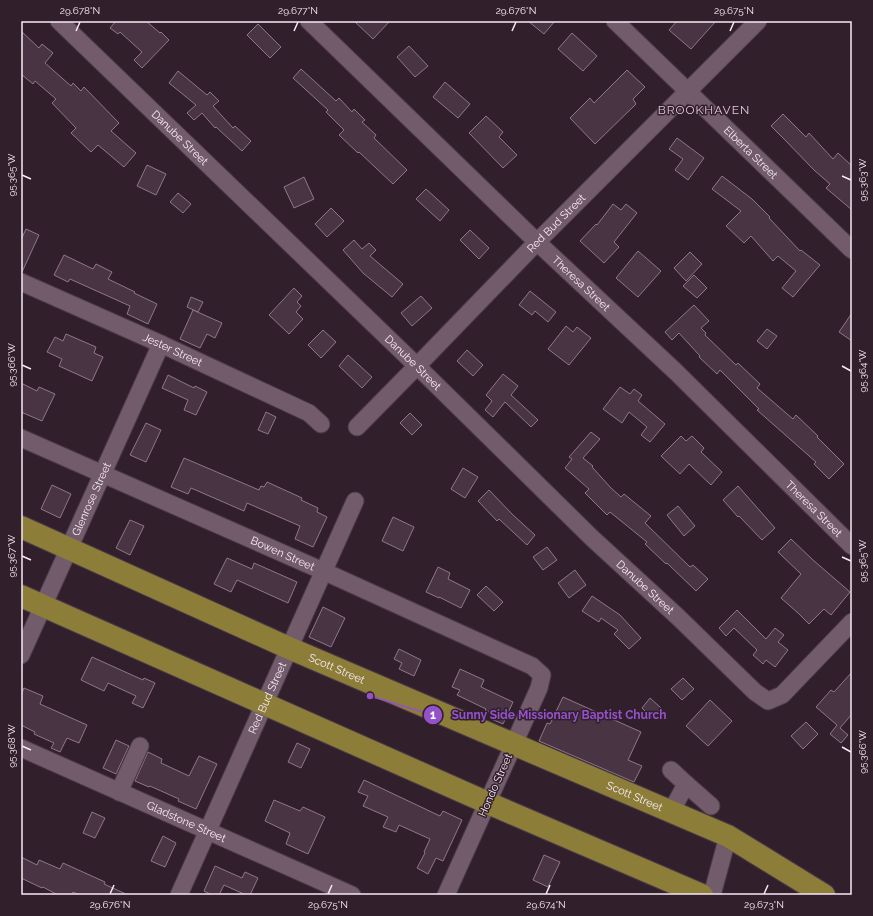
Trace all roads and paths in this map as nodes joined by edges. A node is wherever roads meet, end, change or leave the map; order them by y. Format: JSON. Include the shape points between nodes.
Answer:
{"nodes":[{"id":1,"x":59,"y":21,"type":"edge"},
{"id":2,"x":309,"y":21,"type":"edge"},
{"id":3,"x":614,"y":21,"type":"edge"},
{"id":4,"x":758,"y":21,"type":"edge"},
{"id":5,"x":688,"y":92,"type":"junction"},
{"id":6,"x":537,"y":242,"type":"junction"},
{"id":7,"x":852,"y":250,"type":"edge"},
{"id":8,"x":21,"y":282,"type":"edge"},
{"id":9,"x":161,"y":344,"type":"junction"},
{"id":10,"x":417,"y":366,"type":"junction"},
{"id":11,"x":321,"y":424,"type":"dead end"},
{"id":12,"x":357,"y":427,"type":"dead end"},
{"id":13,"x":21,"y":438,"type":"edge"},
{"id":14,"x":103,"y":474,"type":"junction"},
{"id":15,"x":355,"y":501,"type":"dead end"},
{"id":16,"x":21,"y":528,"type":"edge"},
{"id":17,"x":852,"y":546,"type":"edge"},
{"id":18,"x":69,"y":549,"type":"junction"},
{"id":19,"x":323,"y":571,"type":"junction"},
{"id":20,"x":21,"y":596,"type":"edge"},
{"id":21,"x":43,"y":606,"type":"junction"},
{"id":22,"x":852,"y":622,"type":"edge"},
{"id":23,"x":289,"y":648,"type":"junction"},
{"id":24,"x":21,"y":655,"type":"edge"},
{"id":25,"x":542,"y":675,"type":"joint"},
{"id":26,"x":264,"y":703,"type":"junction"},
{"id":27,"x":513,"y":745,"type":"junction"},
{"id":28,"x":140,"y":746,"type":"dead end"},
{"id":29,"x":21,"y":748,"type":"edge"},
{"id":30,"x":671,"y":770,"type":"dead end"},
{"id":31,"x":686,"y":784,"type":"junction"},
{"id":32,"x":119,"y":792,"type":"junction"},
{"id":33,"x":488,"y":802,"type":"junction"},
{"id":34,"x":711,"y":806,"type":"dead end"},
{"id":35,"x":671,"y":812,"type":"junction"},
{"id":36,"x":207,"y":831,"type":"junction"},
{"id":37,"x":728,"y":836,"type":"junction"},
{"id":38,"x":179,"y":895,"type":"edge"},
{"id":39,"x":352,"y":895,"type":"edge"},
{"id":40,"x":446,"y":895,"type":"edge"},
{"id":41,"x":702,"y":895,"type":"edge"},
{"id":42,"x":712,"y":895,"type":"edge"},
{"id":43,"x":824,"y":895,"type":"edge"}],
"edges":[{"from":1,"to":10,"type":"street","name":"Danube Street"},
{"from":2,"to":6,"type":"street","name":"Theresa Street"},
{"from":3,"to":5,"type":"street","name":"Elberta Street"},
{"from":4,"to":5,"type":"street","name":"Red Bud Street"},
{"from":5,"to":6,"type":"street","name":"Red Bud Street"},
{"from":5,"to":7,"type":"street","name":"Elberta Street"},
{"from":6,"to":10,"type":"street","name":"Red Bud Street"},
{"from":6,"to":17,"type":"street","name":"Theresa Street","via":[[676,372]]},
{"from":8,"to":9,"type":"street","name":"Jester Street"},
{"from":9,"to":11,"type":"street","name":"Jester Street","via":[[309,413]]},
{"from":9,"to":14,"type":"street","name":"Glenrose Street"},
{"from":10,"to":12,"type":"street","name":"Red Bud Street"},
{"from":10,"to":22,"type":"street","name":"Danube Street","via":[[592,538],[755,692],[768,701],[782,695]]},
{"from":13,"to":14,"type":"street","name":"Bowen Street"},
{"from":14,"to":18,"type":"street","name":"Glenrose Street"},
{"from":14,"to":19,"type":"street","name":"Bowen Street"},
{"from":15,"to":19,"type":"street","name":"Red Bud Street"},
{"from":16,"to":18,"type":"main road","name":"Scott Street"},
{"from":18,"to":21,"type":"street","name":"Glenrose Street"},
{"from":18,"to":23,"type":"main road","name":"Scott Street"},
{"from":19,"to":23,"type":"street","name":"Red Bud Street"},
{"from":19,"to":25,"type":"street","name":"Bowen Street","via":[[532,666]]},
{"from":20,"to":21,"type":"main road"},
{"from":21,"to":24,"type":"street","name":"Glenrose Street"},
{"from":21,"to":26,"type":"main road"},
{"from":23,"to":26,"type":"street","name":"Red Bud Street"},
{"from":23,"to":27,"type":"main road","name":"Scott Street"},
{"from":25,"to":27,"type":"street","name":"Hondo Street","via":[[539,688]]},
{"from":26,"to":33,"type":"main road"},
{"from":26,"to":36,"type":"street","name":"Red Bud Street"},
{"from":27,"to":33,"type":"street","name":"Hondo Street"},
{"from":27,"to":35,"type":"main road","name":"Scott Street"},
{"from":28,"to":32,"type":"street"},
{"from":29,"to":32,"type":"street","name":"Gladstone Street"},
{"from":30,"to":31,"type":"street"},
{"from":31,"to":34,"type":"street"},
{"from":31,"to":35,"type":"street"},
{"from":32,"to":36,"type":"street","name":"Gladstone Street"},
{"from":33,"to":40,"type":"street","name":"Hondo Street"},
{"from":33,"to":41,"type":"main road"},
{"from":35,"to":37,"type":"main road","name":"Scott Street"},
{"from":36,"to":38,"type":"street","name":"Red Bud Street"},
{"from":36,"to":39,"type":"street","name":"Gladstone Street"},
{"from":37,"to":42,"type":"street"},
{"from":37,"to":43,"type":"main road","name":"Scott Street"}]}
